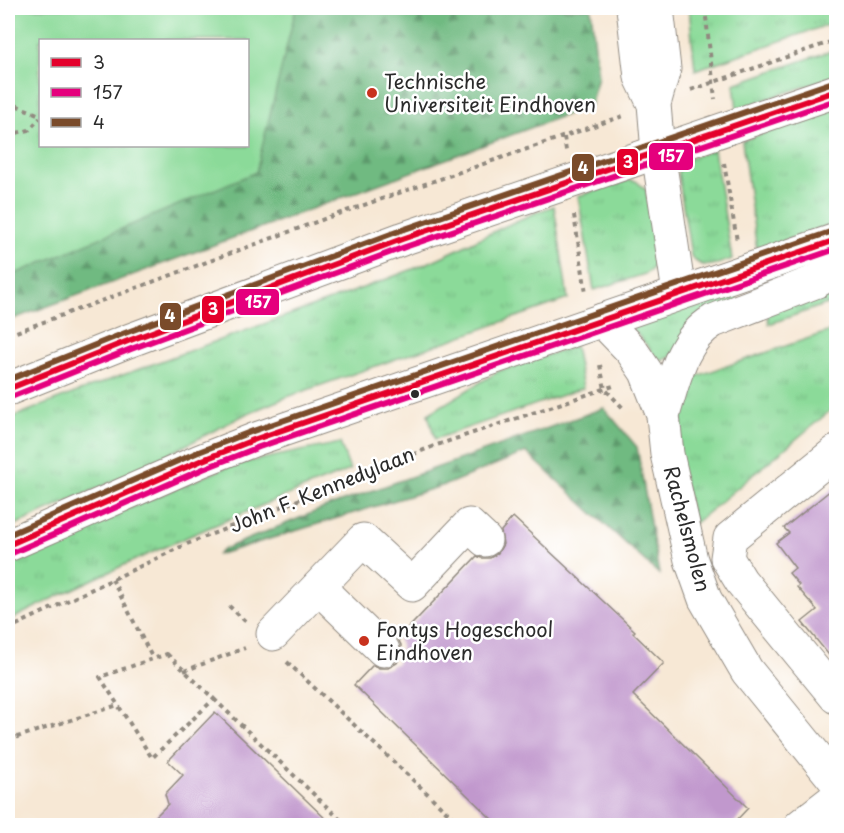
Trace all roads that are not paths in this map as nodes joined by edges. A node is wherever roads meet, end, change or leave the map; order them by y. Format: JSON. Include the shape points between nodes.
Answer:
{"nodes":[{"id":1,"x":633,"y":8,"type":"edge"},
{"id":2,"x":657,"y":8,"type":"edge"},
{"id":3,"x":837,"y":91,"type":"edge"},
{"id":4,"x":654,"y":104,"type":"junction"},
{"id":5,"x":658,"y":152,"type":"junction"},
{"id":6,"x":837,"y":240,"type":"edge"},
{"id":7,"x":837,"y":270,"type":"edge"},
{"id":8,"x":679,"y":293,"type":"junction"},
{"id":9,"x":602,"y":320,"type":"junction"},
{"id":10,"x":8,"y":389,"type":"edge"},
{"id":11,"x":663,"y":415,"type":"junction"},
{"id":12,"x":837,"y":452,"type":"edge"},
{"id":13,"x":485,"y":540,"type":"dead end"},
{"id":14,"x":8,"y":545,"type":"edge"},
{"id":15,"x":318,"y":587,"type":"junction"},
{"id":16,"x":268,"y":637,"type":"road end"},
{"id":17,"x":383,"y":650,"type":"dead end"},
{"id":18,"x":837,"y":697,"type":"edge"},
{"id":19,"x":837,"y":781,"type":"edge"},
{"id":20,"x":837,"y":798,"type":"edge"},
{"id":21,"x":800,"y":825,"type":"edge"}],
"edges":[{"from":1,"to":4,"type":"main road","via":[[641,77]]},
{"from":2,"to":4,"type":"main road","via":[[664,69]]},
{"from":3,"to":5,"type":"main road"},
{"from":4,"to":5,"type":"main road"},
{"from":5,"to":8,"type":"main road"},
{"from":5,"to":10,"type":"main road","via":[[402,239]]},
{"from":6,"to":8,"type":"main road"},
{"from":7,"to":11,"type":"main road","name":"Rachelsmolen","via":[[701,328],[680,361]]},
{"from":8,"to":9,"type":"main road"},
{"from":9,"to":11,"type":"main road","name":"Rachelsmolen","via":[[646,372]]},
{"from":9,"to":14,"type":"main road","via":[[200,460]]},
{"from":11,"to":19,"type":"main road","name":"Rachelsmolen","via":[[667,454],[691,560],[705,599],[747,671]]},
{"from":12,"to":18,"type":"main road","via":[[730,538],[727,558],[741,581]]},
{"from":13,"to":15,"type":"main road","via":[[469,525],[420,593],[363,540]]},
{"from":15,"to":16,"type":"main road"},
{"from":15,"to":17,"type":"main road"},
{"from":20,"to":21,"type":"main road"}]}
